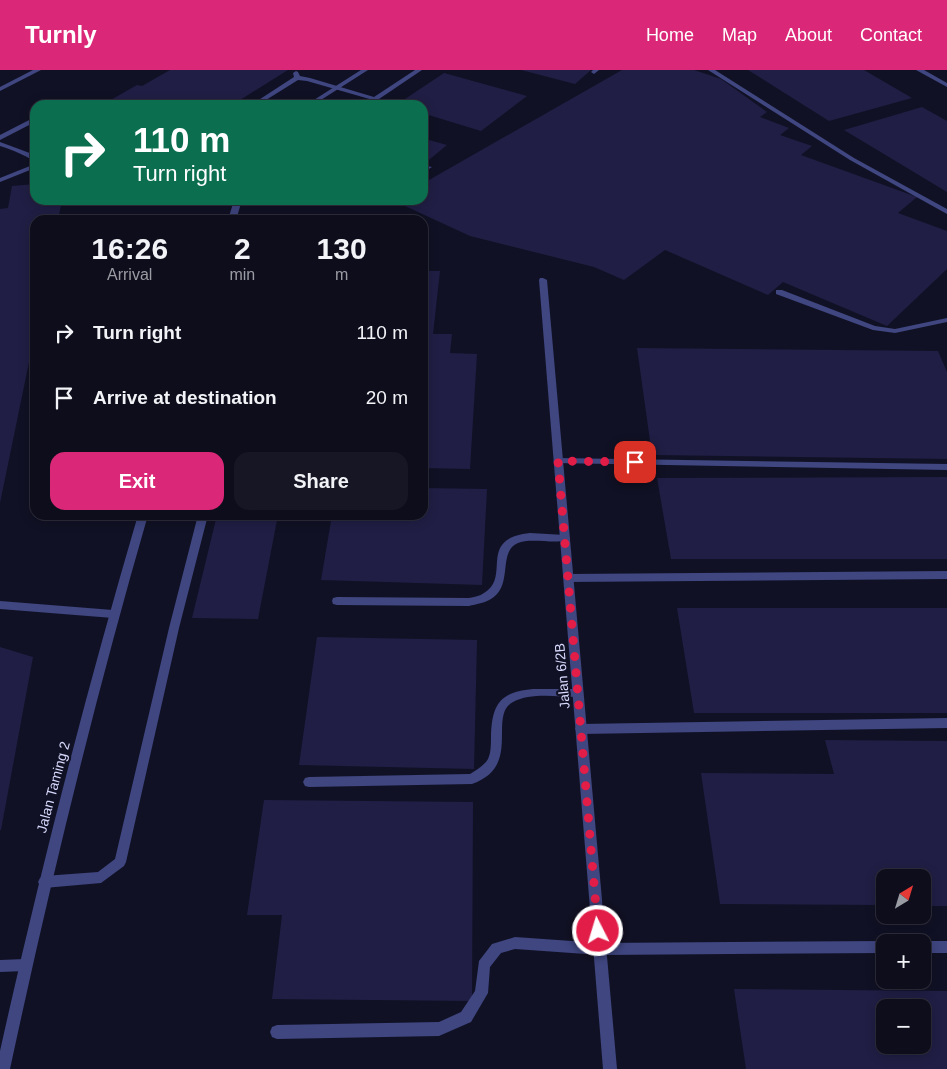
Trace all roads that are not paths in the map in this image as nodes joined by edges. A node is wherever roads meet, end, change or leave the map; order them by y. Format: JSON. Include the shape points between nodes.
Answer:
{"nodes":[{"id":1,"x":38,"y":70,"type":"edge"},
{"id":2,"x":365,"y":70,"type":"edge"},
{"id":3,"x":419,"y":70,"type":"edge"},
{"id":4,"x":711,"y":70,"type":"edge"},
{"id":5,"x":919,"y":70,"type":"edge"},
{"id":6,"x":947,"y":85,"type":"edge"},
{"id":7,"x":336,"y":88,"type":"junction"},
{"id":8,"x":0,"y":89,"type":"edge"},
{"id":9,"x":375,"y":98,"type":"joint"},
{"id":10,"x":261,"y":100,"type":"edge"},
{"id":11,"x":318,"y":100,"type":"edge"},
{"id":12,"x":30,"y":122,"type":"edge"},
{"id":13,"x":0,"y":138,"type":"edge"},
{"id":14,"x":0,"y":144,"type":"edge"},
{"id":15,"x":30,"y":156,"type":"edge"},
{"id":16,"x":30,"y":168,"type":"edge"},
{"id":17,"x":0,"y":180,"type":"edge"},
{"id":18,"x":947,"y":212,"type":"edge"},
{"id":19,"x":543,"y":280,"type":"dead end"},
{"id":20,"x":779,"y":292,"type":"dead end"},
{"id":21,"x":947,"y":320,"type":"edge"},
{"id":22,"x":558,"y":461,"type":"junction"},
{"id":23,"x":947,"y":467,"type":"edge"},
{"id":24,"x":141,"y":520,"type":"edge"},
{"id":25,"x":203,"y":520,"type":"edge"},
{"id":26,"x":565,"y":538,"type":"junction"},
{"id":27,"x":947,"y":575,"type":"edge"},
{"id":28,"x":568,"y":578,"type":"junction"},
{"id":29,"x":337,"y":601,"type":"dead end"},
{"id":30,"x":0,"y":604,"type":"edge"},
{"id":31,"x":113,"y":614,"type":"junction"},
{"id":32,"x":578,"y":692,"type":"junction"},
{"id":33,"x":947,"y":723,"type":"edge"},
{"id":34,"x":581,"y":729,"type":"junction"},
{"id":35,"x":309,"y":782,"type":"dead end"},
{"id":36,"x":44,"y":882,"type":"junction"},
{"id":37,"x":876,"y":947,"type":"edge"},
{"id":38,"x":931,"y":947,"type":"edge"},
{"id":39,"x":947,"y":947,"type":"edge"},
{"id":40,"x":600,"y":949,"type":"junction"},
{"id":41,"x":25,"y":965,"type":"junction"},
{"id":42,"x":0,"y":966,"type":"edge"},
{"id":43,"x":277,"y":1032,"type":"dead end"},
{"id":44,"x":3,"y":1069,"type":"edge"},
{"id":45,"x":610,"y":1069,"type":"edge"}],
"edges":[{"from":1,"to":8,"type":"street"},
{"from":2,"to":7,"type":"street"},
{"from":3,"to":9,"type":"street"},
{"from":4,"to":18,"type":"street","via":[[852,159]]},
{"from":5,"to":6,"type":"street"},
{"from":7,"to":9,"type":"street"},
{"from":7,"to":10,"type":"street","via":[[296,75]]},
{"from":7,"to":11,"type":"street"},
{"from":12,"to":13,"type":"street"},
{"from":14,"to":15,"type":"street"},
{"from":16,"to":17,"type":"street"},
{"from":19,"to":22,"type":"street","name":"Jalan 6/2B"},
{"from":20,"to":21,"type":"street","via":[[873,328],[895,331]]},
{"from":22,"to":23,"type":"street"},
{"from":22,"to":26,"type":"street","name":"Jalan 6/2B"},
{"from":24,"to":31,"type":"street","name":"Jalan Taming 2"},
{"from":25,"to":36,"type":"street","via":[[120,862],[101,877]]},
{"from":26,"to":28,"type":"street","name":"Jalan 6/2B"},
{"from":26,"to":29,"type":"street","via":[[524,537],[509,542],[502,553],[500,584],[490,596],[469,602]]},
{"from":27,"to":28,"type":"street"},
{"from":28,"to":32,"type":"street","name":"Jalan 6/2B"},
{"from":30,"to":31,"type":"street"},
{"from":31,"to":36,"type":"street","name":"Jalan Taming 2"},
{"from":32,"to":34,"type":"street","name":"Jalan 6/2B"},
{"from":32,"to":35,"type":"street","via":[[519,695],[506,702],[496,717],[496,750],[492,765],[472,778]]},
{"from":33,"to":34,"type":"street"},
{"from":34,"to":40,"type":"street","name":"Jalan 6/2B"},
{"from":36,"to":41,"type":"street","name":"Jalan Taming 2"},
{"from":37,"to":40,"type":"street"},
{"from":38,"to":39,"type":"street"},
{"from":40,"to":43,"type":"street","via":[[515,944],[497,948],[484,965],[481,993],[466,1017],[439,1029]]},
{"from":40,"to":45,"type":"street","name":"Jalan 6/2B"},
{"from":41,"to":42,"type":"street"},
{"from":41,"to":44,"type":"street","name":"Jalan Taming 2"}]}
